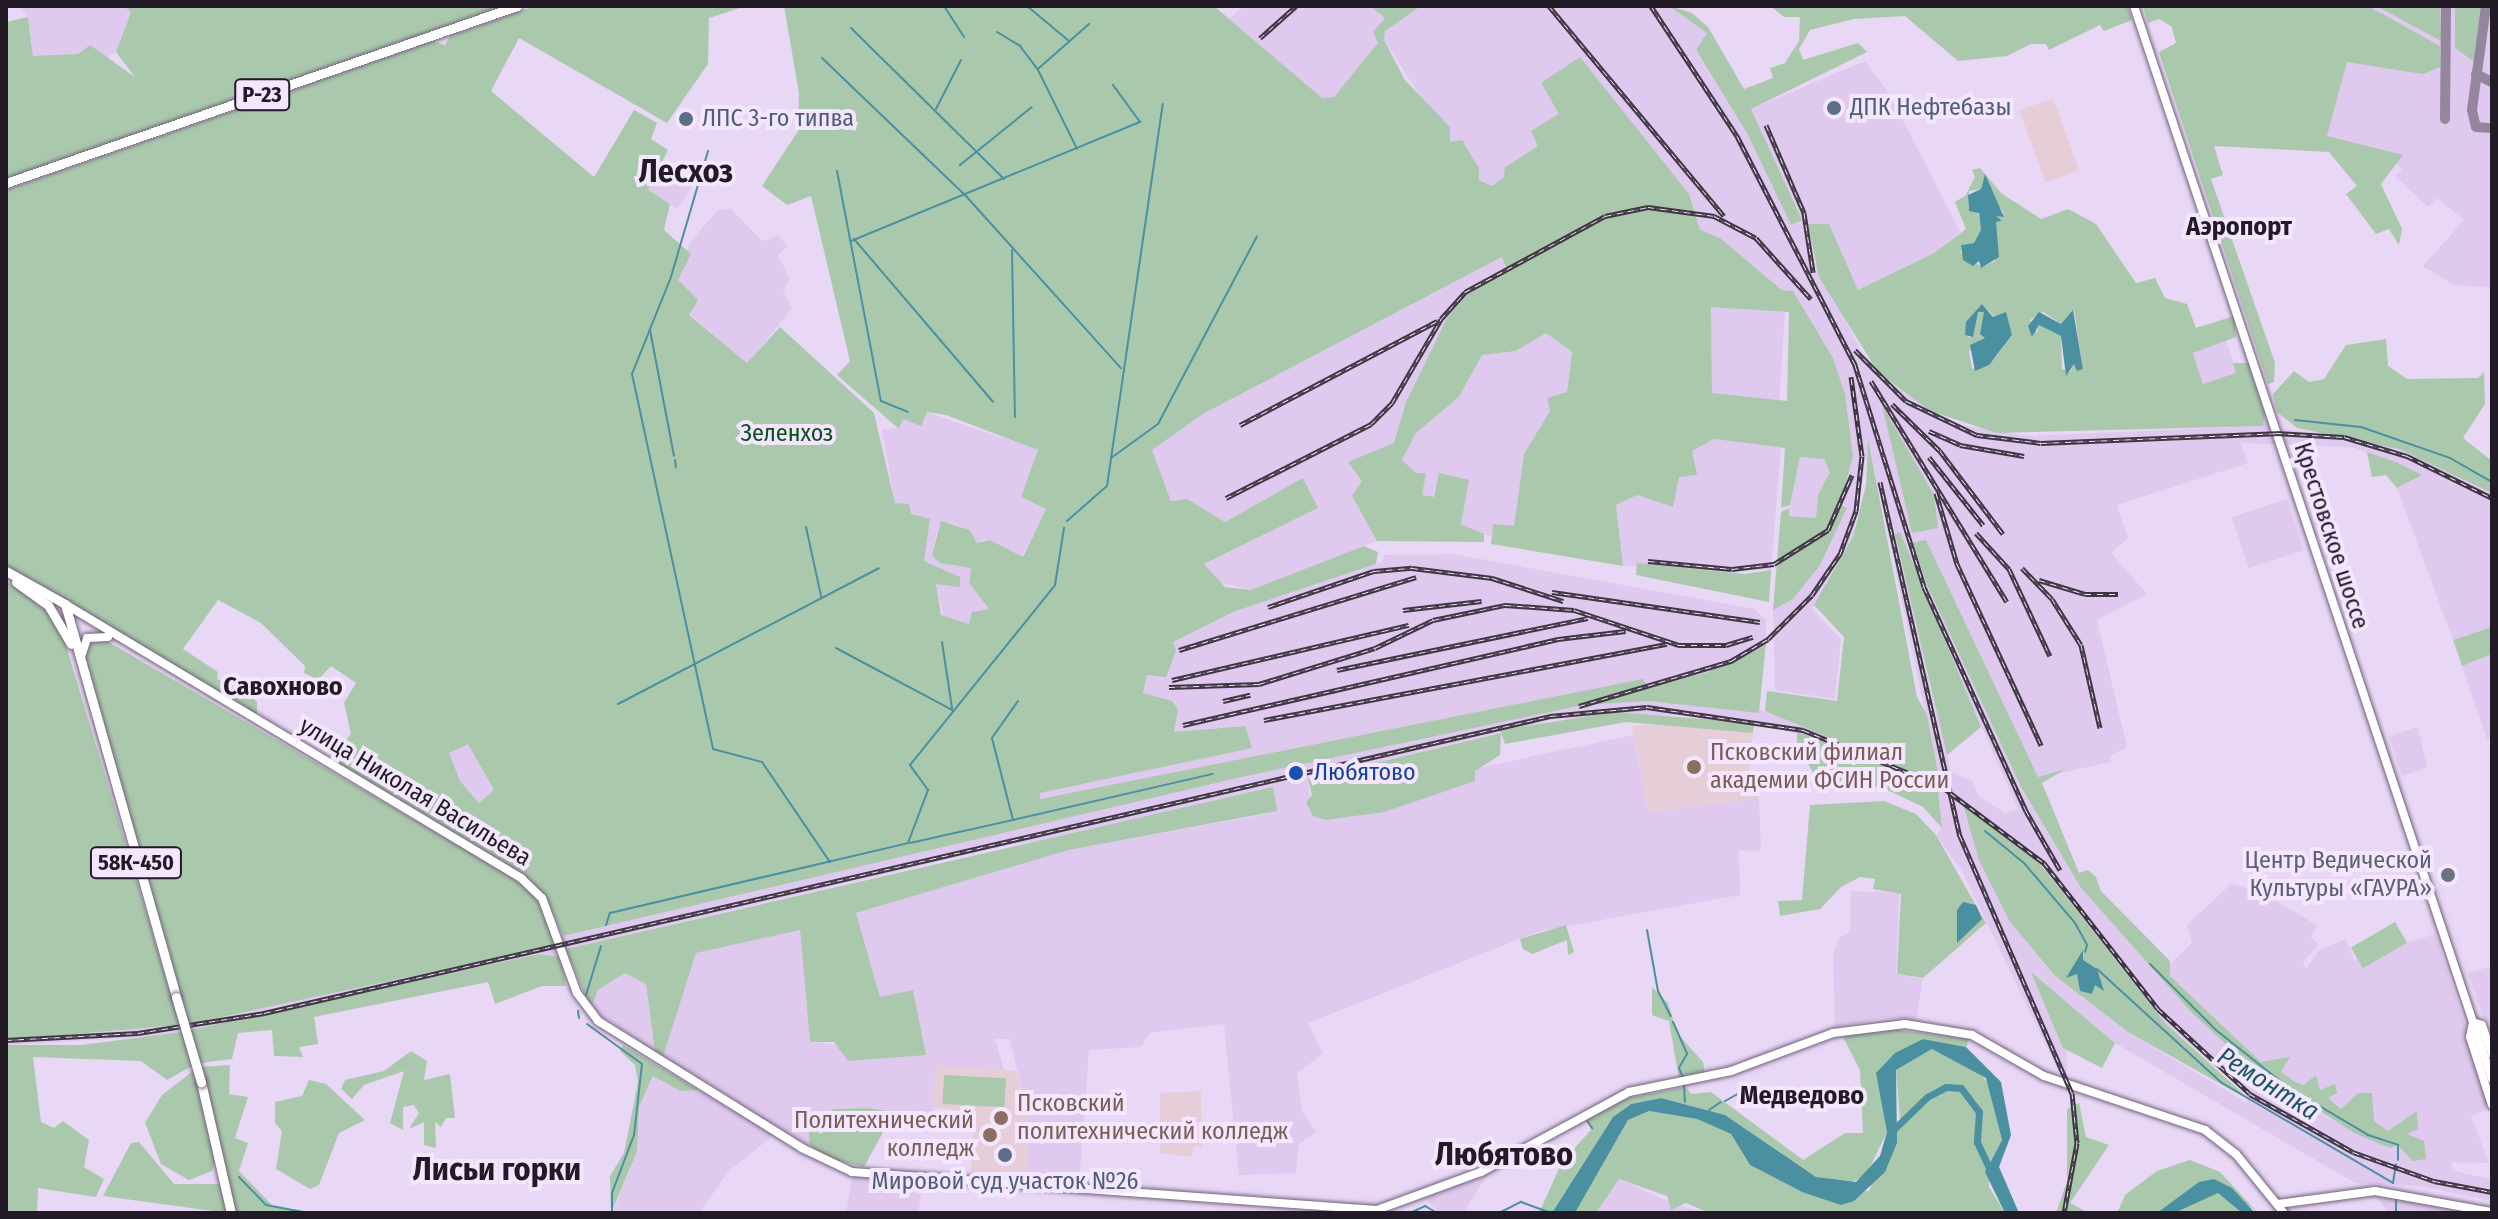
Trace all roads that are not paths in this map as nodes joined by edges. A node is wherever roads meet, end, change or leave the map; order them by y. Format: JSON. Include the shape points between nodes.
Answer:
{"nodes":[{"id":1,"x":517,"y":6,"type":"edge"},
{"id":2,"x":2134,"y":6,"type":"edge"},
{"id":3,"x":6,"y":183,"type":"edge"},
{"id":4,"x":6,"y":573,"type":"edge"},
{"id":5,"x":69,"y":611,"type":"junction"},
{"id":6,"x":69,"y":641,"type":"junction"},
{"id":7,"x":161,"y":664,"type":"junction"},
{"id":8,"x":80,"y":666,"type":"junction"},
{"id":9,"x":2473,"y":1022,"type":"junction"},
{"id":10,"x":2492,"y":1054,"type":"edge"},
{"id":11,"x":2492,"y":1079,"type":"edge"},
{"id":12,"x":2492,"y":1105,"type":"edge"},
{"id":13,"x":2307,"y":1199,"type":"junction"},
{"id":14,"x":2278,"y":1204,"type":"junction"},
{"id":15,"x":2492,"y":1212,"type":"edge"},
{"id":16,"x":231,"y":1213,"type":"edge"},
{"id":17,"x":2286,"y":1213,"type":"edge"}],
"edges":[{"from":1,"to":3,"type":"highway","number":"Р-23"},
{"from":2,"to":9,"type":"main road","name":"Крестовское шоссе"},
{"from":4,"to":5,"type":"highway","name":"улица Николая Васильева"},
{"from":4,"to":6,"type":"highway","via":[[48,605]]},
{"from":5,"to":6,"type":"main road"},
{"from":5,"to":7,"type":"main road","name":"улица Николая Васильева"},
{"from":5,"to":8,"type":"highway","number":"58К-450"},
{"from":6,"to":8,"type":"highway"},
{"from":7,"to":8,"type":"main road","via":[[96,634],[84,642]]},
{"from":7,"to":14,"type":"main road","name":"улица Николая Васильева","via":[[521,878],[542,898],[577,993],[598,1021],[802,1148],[852,1172],[1364,1211],[1404,1203],[1481,1172],[1612,1099],[1833,1033],[1905,1024],[1972,1035],[2044,1076],[2205,1130],[2236,1154]]},
{"from":8,"to":16,"type":"highway","number":"58К-450","bridge":true,"via":[[201,1082]]},
{"from":9,"to":10,"type":"main road","via":[[2482,1025]]},
{"from":9,"to":11,"type":"main road","name":"Крестовское шоссе"},
{"from":9,"to":12,"type":"main road","via":[[2470,1037]]},
{"from":13,"to":14,"type":"main road"},
{"from":13,"to":15,"type":"main road","via":[[2375,1191]]},
{"from":13,"to":17,"type":"main road"},
{"from":14,"to":17,"type":"main road","name":"улица Николая Васильева"}]}
